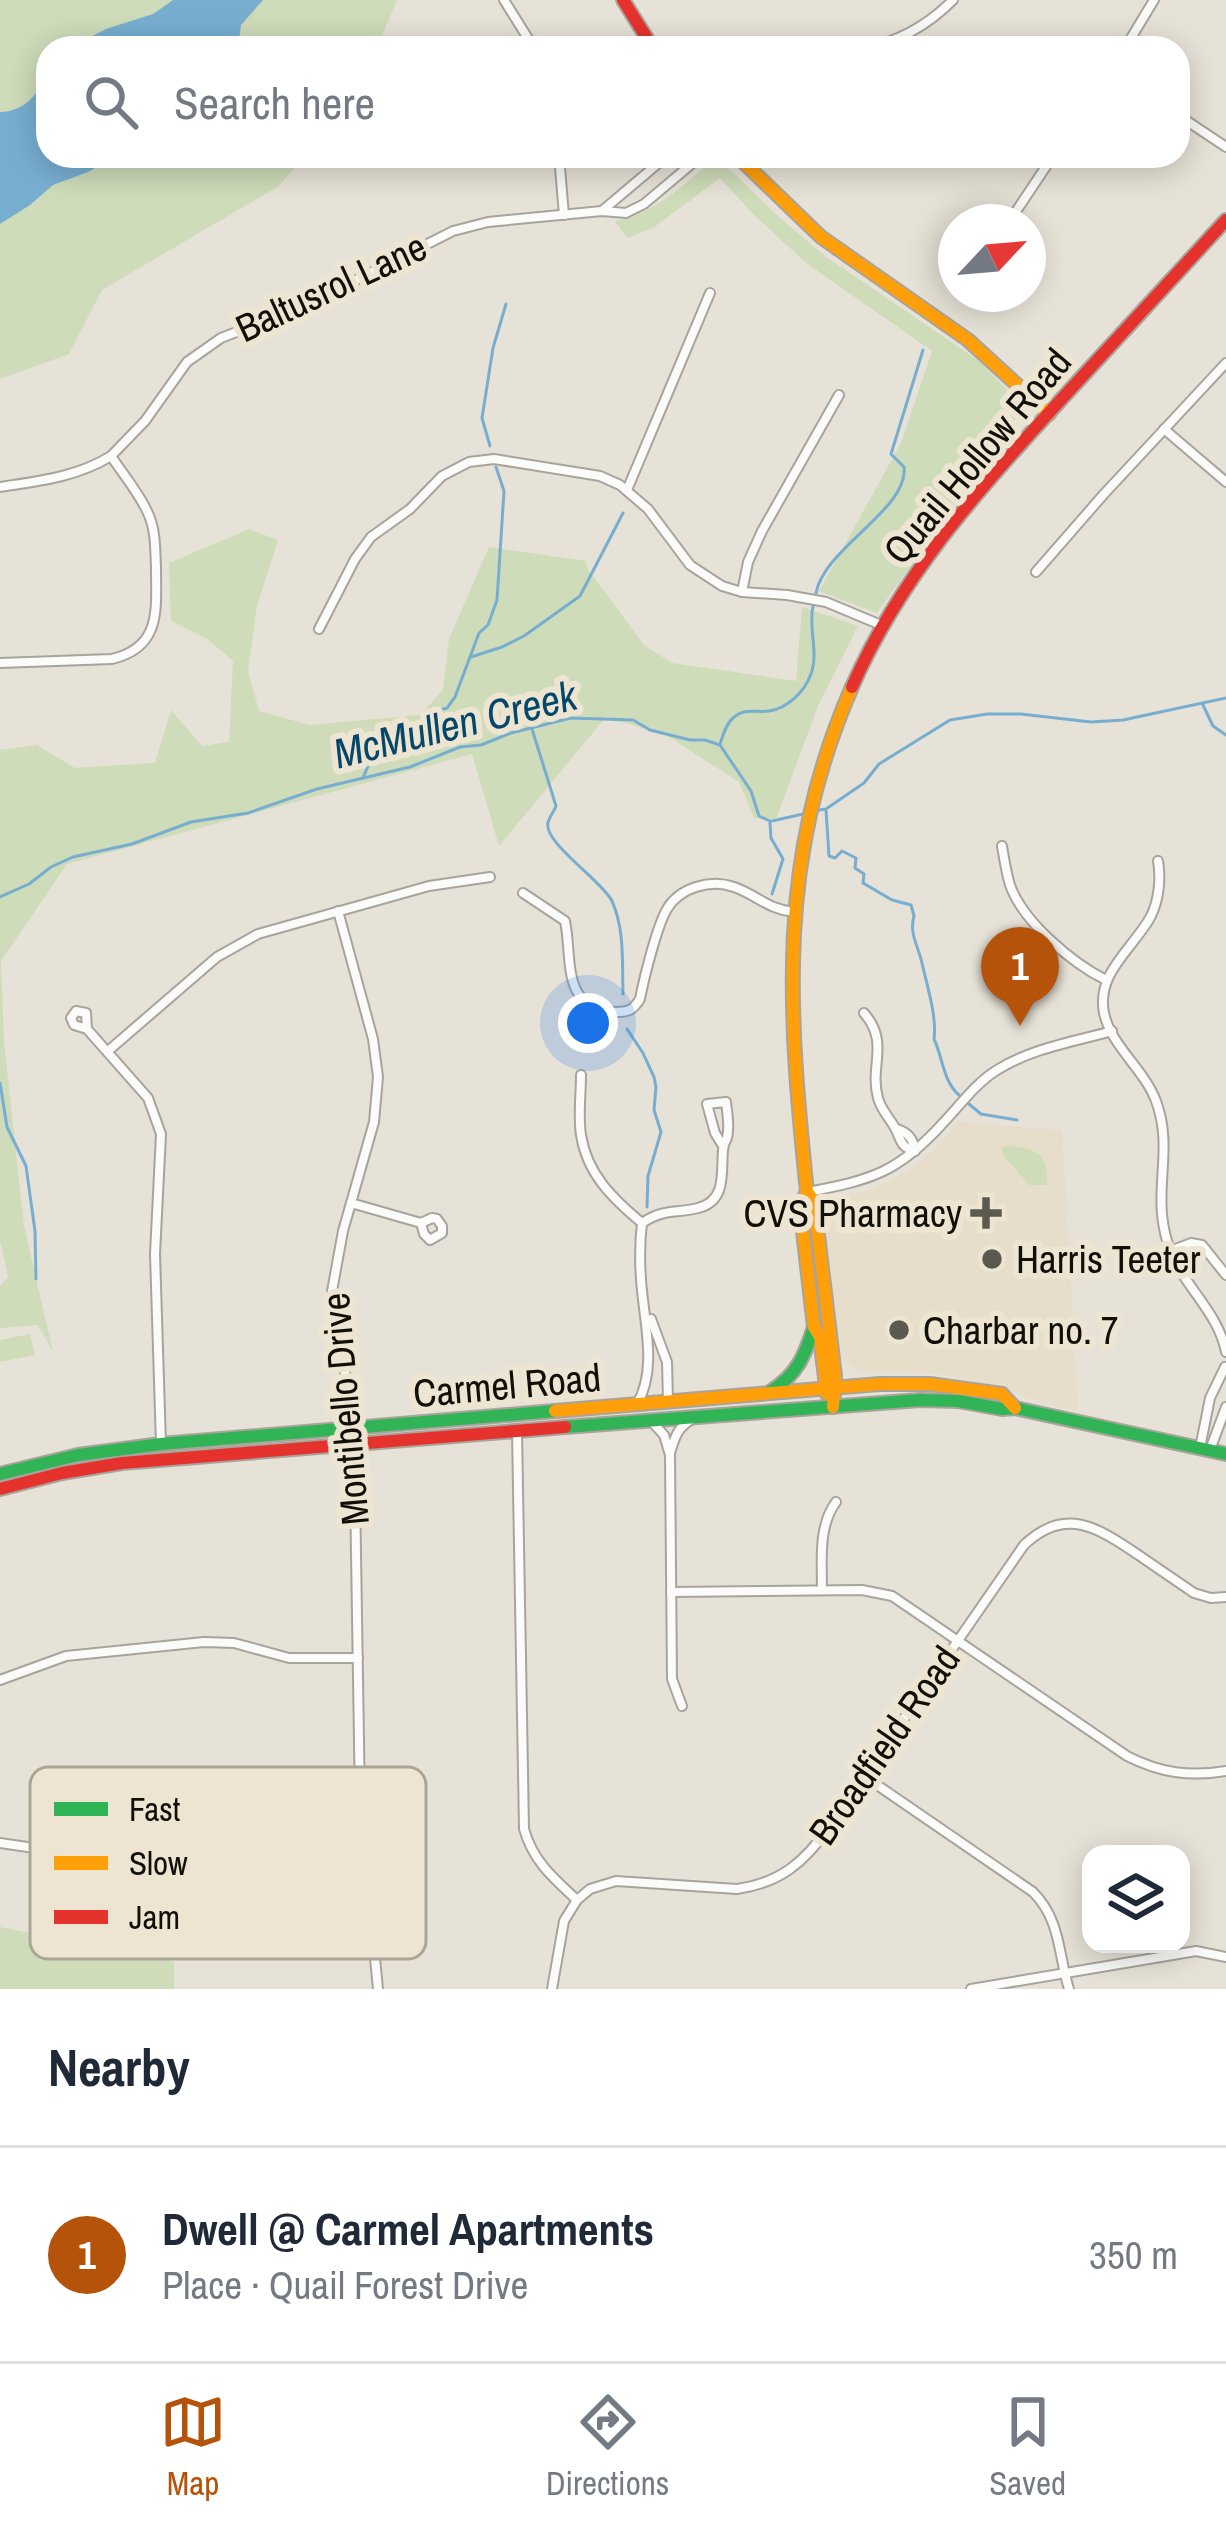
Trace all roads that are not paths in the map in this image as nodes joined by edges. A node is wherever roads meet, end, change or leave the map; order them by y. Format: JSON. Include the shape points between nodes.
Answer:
{"nodes":[{"id":1,"x":504,"y":0,"type":"edge"},
{"id":2,"x":623,"y":0,"type":"edge"},
{"id":3,"x":953,"y":0,"type":"edge"},
{"id":4,"x":1154,"y":0,"type":"edge"},
{"id":5,"x":526,"y":36,"type":"edge"},
{"id":6,"x":646,"y":36,"type":"edge"},
{"id":7,"x":904,"y":36,"type":"edge"},
{"id":8,"x":1132,"y":36,"type":"edge"},
{"id":9,"x":1190,"y":123,"type":"edge"},
{"id":10,"x":1226,"y":147,"type":"edge"},
{"id":11,"x":561,"y":168,"type":"edge"},
{"id":12,"x":653,"y":168,"type":"edge"},
{"id":13,"x":687,"y":168,"type":"edge"},
{"id":14,"x":749,"y":168,"type":"edge"},
{"id":15,"x":1045,"y":168,"type":"edge"},
{"id":16,"x":1021,"y":204,"type":"edge"},
{"id":17,"x":602,"y":211,"type":"junction"},
{"id":18,"x":564,"y":215,"type":"junction"},
{"id":19,"x":1226,"y":220,"type":"edge"},
{"id":20,"x":710,"y":293,"type":"dead end"},
{"id":21,"x":1226,"y":363,"type":"edge"},
{"id":22,"x":839,"y":395,"type":"dead end"},
{"id":23,"x":1048,"y":414,"type":"junction"},
{"id":24,"x":1164,"y":429,"type":"junction"},
{"id":25,"x":111,"y":456,"type":"junction"},
{"id":26,"x":1226,"y":482,"type":"edge"},
{"id":27,"x":0,"y":487,"type":"edge"},
{"id":28,"x":627,"y":490,"type":"junction"},
{"id":29,"x":1036,"y":572,"type":"dead end"},
{"id":30,"x":742,"y":592,"type":"junction"},
{"id":31,"x":881,"y":625,"type":"junction"},
{"id":32,"x":319,"y":629,"type":"dead end"},
{"id":33,"x":0,"y":664,"type":"edge"},
{"id":34,"x":1002,"y":846,"type":"dead end"},
{"id":35,"x":1158,"y":861,"type":"dead end"},
{"id":36,"x":490,"y":877,"type":"dead end"},
{"id":37,"x":523,"y":893,"type":"dead end"},
{"id":38,"x":338,"y":911,"type":"junction"},
{"id":39,"x":794,"y":912,"type":"junction"},
{"id":40,"x":1106,"y":980,"type":"junction"},
{"id":41,"x":864,"y":1013,"type":"dead end"},
{"id":42,"x":87,"y":1029,"type":"dead end"},
{"id":43,"x":1112,"y":1031,"type":"junction"},
{"id":44,"x":108,"y":1051,"type":"junction"},
{"id":45,"x":581,"y":1075,"type":"dead end"},
{"id":46,"x":723,"y":1146,"type":"junction"},
{"id":47,"x":915,"y":1151,"type":"junction"},
{"id":48,"x":807,"y":1192,"type":"junction"},
{"id":49,"x":351,"y":1203,"type":"junction"},
{"id":50,"x":421,"y":1223,"type":"dead end"},
{"id":51,"x":642,"y":1223,"type":"junction"},
{"id":52,"x":1170,"y":1251,"type":"junction"},
{"id":53,"x":1226,"y":1275,"type":"edge"},
{"id":54,"x":643,"y":1301,"type":"junction"},
{"id":55,"x":814,"y":1327,"type":"junction"},
{"id":56,"x":1226,"y":1355,"type":"edge"},
{"id":57,"x":1226,"y":1370,"type":"edge"},
{"id":58,"x":831,"y":1388,"type":"junction"},
{"id":59,"x":766,"y":1393,"type":"junction"},
{"id":60,"x":668,"y":1401,"type":"junction"},
{"id":61,"x":637,"y":1404,"type":"junction"},
{"id":62,"x":833,"y":1406,"type":"junction"},
{"id":63,"x":1226,"y":1407,"type":"edge"},
{"id":64,"x":1015,"y":1408,"type":"junction"},
{"id":65,"x":692,"y":1419,"type":"junction"},
{"id":66,"x":652,"y":1422,"type":"junction"},
{"id":67,"x":518,"y":1432,"type":"junction"},
{"id":68,"x":354,"y":1436,"type":"junction"},
{"id":69,"x":161,"y":1444,"type":"junction"},
{"id":70,"x":1205,"y":1449,"type":"junction"},
{"id":71,"x":1226,"y":1454,"type":"edge"},
{"id":72,"x":670,"y":1455,"type":"junction"},
{"id":73,"x":0,"y":1474,"type":"edge"},
{"id":74,"x":0,"y":1489,"type":"edge"},
{"id":75,"x":836,"y":1502,"type":"dead end"},
{"id":76,"x":822,"y":1590,"type":"junction"},
{"id":77,"x":671,"y":1592,"type":"junction"},
{"id":78,"x":1226,"y":1597,"type":"edge"},
{"id":79,"x":958,"y":1640,"type":"junction"},
{"id":80,"x":358,"y":1658,"type":"junction"},
{"id":81,"x":0,"y":1680,"type":"edge"},
{"id":82,"x":682,"y":1706,"type":"dead end"},
{"id":83,"x":360,"y":1767,"type":"edge"},
{"id":84,"x":1226,"y":1771,"type":"edge"},
{"id":85,"x":864,"y":1776,"type":"junction"},
{"id":86,"x":0,"y":1843,"type":"edge"},
{"id":87,"x":30,"y":1847,"type":"edge"},
{"id":88,"x":577,"y":1900,"type":"junction"},
{"id":89,"x":1226,"y":1957,"type":"edge"},
{"id":90,"x":375,"y":1959,"type":"edge"},
{"id":91,"x":1064,"y":1973,"type":"junction"},
{"id":92,"x":378,"y":1989,"type":"edge"},
{"id":93,"x":552,"y":1989,"type":"edge"},
{"id":94,"x":971,"y":1989,"type":"edge"},
{"id":95,"x":1069,"y":1989,"type":"edge"}],
"edges":[{"from":1,"to":5,"type":"street"},
{"from":2,"to":6,"type":"main road"},
{"from":3,"to":7,"type":"street"},
{"from":4,"to":8,"type":"street"},
{"from":9,"to":10,"type":"street"},
{"from":11,"to":18,"type":"street"},
{"from":12,"to":17,"type":"street"},
{"from":13,"to":17,"type":"street","name":"Baltusrol Lane","via":[[644,204]]},
{"from":14,"to":23,"type":"main road","via":[[821,237],[968,340]]},
{"from":15,"to":16,"type":"street"},
{"from":17,"to":18,"type":"street","name":"Baltusrol Lane"},
{"from":18,"to":25,"type":"street","name":"Baltusrol Lane","via":[[452,231],[311,303],[221,338],[187,362]]},
{"from":19,"to":23,"type":"main road","name":"Quail Hollow Road"},
{"from":20,"to":28,"type":"street"},
{"from":21,"to":24,"type":"street"},
{"from":22,"to":30,"type":"street","via":[[762,531]]},
{"from":23,"to":31,"type":"main road","name":"Quail Hollow Road","via":[[949,526]]},
{"from":24,"to":26,"type":"street"},
{"from":24,"to":29,"type":"street"},
{"from":25,"to":27,"type":"street","name":"Baltusrol Lane","via":[[81,472]]},
{"from":25,"to":33,"type":"street","via":[[152,524],[150,634],[112,659]]},
{"from":28,"to":30,"type":"street","via":[[700,574]]},
{"from":28,"to":32,"type":"street","via":[[600,476],[504,460],[455,468],[364,545]]},
{"from":30,"to":31,"type":"street","via":[[814,599]]},
{"from":31,"to":39,"type":"main road","name":"Quail Hollow Road","via":[[816,786]]},
{"from":34,"to":40,"type":"street","via":[[1011,888],[1030,917],[1082,968]]},
{"from":35,"to":40,"type":"street","via":[[1152,914]]},
{"from":36,"to":38,"type":"street"},
{"from":37,"to":39,"type":"street","via":[[565,921],[577,993],[597,1009],[624,1012],[640,999],[667,910],[685,892],[725,884]]},
{"from":38,"to":44,"type":"street","via":[[236,945]]},
{"from":38,"to":49,"type":"street","name":"Montibello Drive","via":[[378,1077]]},
{"from":39,"to":48,"type":"main road","name":"Quail Hollow Road"},
{"from":40,"to":43,"type":"street"},
{"from":41,"to":47,"type":"street","via":[[878,1036],[879,1103],[898,1139]]},
{"from":42,"to":44,"type":"street"},
{"from":43,"to":47,"type":"street","via":[[998,1070]]},
{"from":43,"to":52,"type":"street","via":[[1147,1082],[1166,1133],[1159,1198]]},
{"from":44,"to":69,"type":"street","via":[[148,1098],[161,1134]]},
{"from":45,"to":51,"type":"street","via":[[581,1135],[591,1165],[609,1196]]},
{"from":46,"to":46,"type":"street","via":[[726,1102],[707,1104],[715,1132]]},
{"from":46,"to":51,"type":"street","via":[[713,1200]]},
{"from":47,"to":48,"type":"street","via":[[861,1180]]},
{"from":48,"to":55,"type":"main road","name":"Quail Hollow Road","via":[[800,1205]]},
{"from":48,"to":58,"type":"main road","name":"Quail Hollow Road"},
{"from":49,"to":50,"type":"street"},
{"from":49,"to":68,"type":"street","name":"Montibello Drive","via":[[332,1292]]},
{"from":51,"to":54,"type":"street"},
{"from":52,"to":53,"type":"street","via":[[1202,1245]]},
{"from":52,"to":56,"type":"street","via":[[1220,1330]]},
{"from":54,"to":60,"type":"street","via":[[667,1362]]},
{"from":54,"to":61,"type":"street","via":[[647,1366]]},
{"from":55,"to":58,"type":"main road","name":"Quail Hollow Road"},
{"from":55,"to":59,"type":"main road","via":[[802,1365]]},
{"from":56,"to":57,"type":"street"},
{"from":57,"to":70,"type":"street","via":[[1210,1399]]},
{"from":58,"to":59,"type":"main road","name":"Carmel Road"},
{"from":58,"to":62,"type":"main road","name":"Quail Hollow Road"},
{"from":58,"to":64,"type":"main road","name":"Carmel Road","via":[[967,1388],[1002,1394]]},
{"from":59,"to":60,"type":"main road","name":"Carmel Road"},
{"from":60,"to":61,"type":"main road","name":"Carmel Road"},
{"from":60,"to":66,"type":"main road"},
{"from":61,"to":68,"type":"main road","name":"Carmel Road"},
{"from":62,"to":64,"type":"main road","name":"Carmel Road","via":[[920,1400]]},
{"from":62,"to":65,"type":"main road","name":"Carmel Road"},
{"from":63,"to":70,"type":"street"},
{"from":64,"to":70,"type":"main road","name":"Carmel Road"},
{"from":65,"to":66,"type":"main road","name":"Carmel Road"},
{"from":65,"to":72,"type":"street"},
{"from":66,"to":67,"type":"main road","name":"Carmel Road"},
{"from":66,"to":72,"type":"street"},
{"from":67,"to":68,"type":"main road","name":"Carmel Road"},
{"from":67,"to":88,"type":"street","via":[[524,1829],[542,1867]]},
{"from":68,"to":69,"type":"main road","name":"Carmel Road"},
{"from":68,"to":74,"type":"main road","name":"Carmel Road","via":[[101,1466]]},
{"from":68,"to":80,"type":"street","name":"Montibello Drive"},
{"from":69,"to":73,"type":"main road","name":"Carmel Road"},
{"from":70,"to":71,"type":"main road","name":"Carmel Road"},
{"from":72,"to":77,"type":"street"},
{"from":75,"to":76,"type":"street","via":[[825,1526]]},
{"from":76,"to":77,"type":"street"},
{"from":76,"to":79,"type":"street","via":[[892,1596]]},
{"from":77,"to":82,"type":"street","via":[[672,1679]]},
{"from":78,"to":79,"type":"street","name":"Broadfield Road","via":[[1197,1594],[1095,1527],[1060,1524],[1024,1545]]},
{"from":79,"to":84,"type":"street","via":[[1144,1765]]},
{"from":79,"to":85,"type":"street","name":"Broadfield Road"},
{"from":80,"to":81,"type":"street","via":[[289,1658],[204,1642],[66,1656]]},
{"from":80,"to":83,"type":"street","name":"Montibello Drive"},
{"from":85,"to":88,"type":"street","name":"Broadfield Road","via":[[814,1849],[780,1877],[737,1889],[616,1881]]},
{"from":85,"to":91,"type":"street","via":[[1034,1892],[1054,1921]]},
{"from":86,"to":87,"type":"street"},
{"from":88,"to":93,"type":"street","via":[[562,1927]]},
{"from":89,"to":91,"type":"street","via":[[1196,1951]]},
{"from":90,"to":92,"type":"street","name":"Montibello Drive"},
{"from":91,"to":94,"type":"street"},
{"from":91,"to":95,"type":"street"}]}
